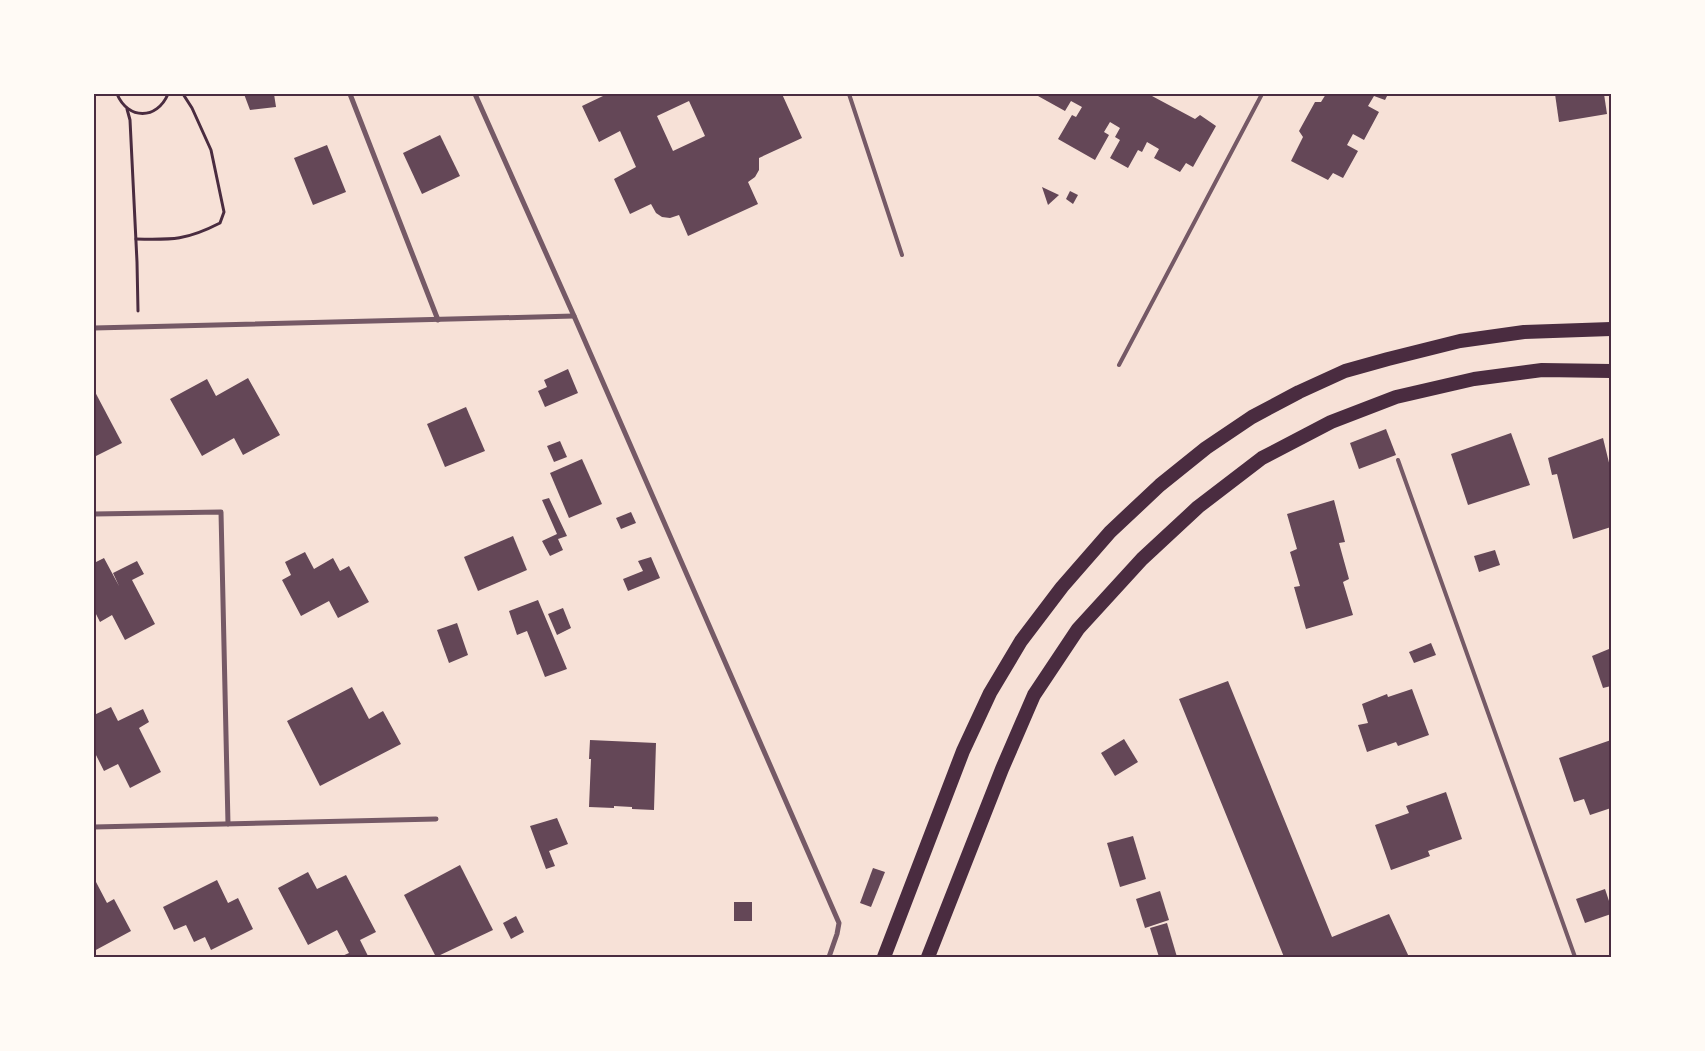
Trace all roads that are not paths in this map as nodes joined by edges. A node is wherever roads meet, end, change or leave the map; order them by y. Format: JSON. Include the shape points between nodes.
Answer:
{"nodes":[{"id":1,"x":350,"y":94,"type":"edge"},
{"id":2,"x":475,"y":94,"type":"edge"},
{"id":3,"x":849,"y":94,"type":"edge"},
{"id":4,"x":1262,"y":94,"type":"edge"},
{"id":5,"x":902,"y":255,"type":"dead end"},
{"id":6,"x":574,"y":316,"type":"junction"},
{"id":7,"x":438,"y":320,"type":"junction"},
{"id":8,"x":94,"y":328,"type":"edge"},
{"id":9,"x":1611,"y":329,"type":"edge"},
{"id":10,"x":1119,"y":365,"type":"dead end"},
{"id":11,"x":1611,"y":371,"type":"edge"},
{"id":12,"x":1398,"y":460,"type":"dead end"},
{"id":13,"x":94,"y":514,"type":"edge"},
{"id":14,"x":436,"y":819,"type":"dead end"},
{"id":15,"x":228,"y":824,"type":"junction"},
{"id":16,"x":94,"y":827,"type":"edge"},
{"id":17,"x":829,"y":957,"type":"edge"},
{"id":18,"x":884,"y":957,"type":"edge"},
{"id":19,"x":928,"y":957,"type":"edge"},
{"id":20,"x":1575,"y":957,"type":"edge"}],
"edges":[{"from":1,"to":7,"type":"street"},
{"from":2,"to":6,"type":"street"},
{"from":3,"to":5,"type":"lane"},
{"from":4,"to":10,"type":"lane"},
{"from":6,"to":7,"type":"street"},
{"from":6,"to":17,"type":"street","via":[[839,923]]},
{"from":7,"to":8,"type":"street"},
{"from":9,"to":18,"type":"highway","via":[[1524,332],[1460,341],[1346,371],[1244,422],[1160,485],[1110,532],[1062,587],[1021,641],[990,693],[963,751]]},
{"from":11,"to":19,"type":"highway","via":[[1542,370],[1474,379],[1396,397],[1331,422],[1262,458],[1198,506],[1142,559],[1078,629],[1034,695]]},
{"from":12,"to":20,"type":"lane"},
{"from":13,"to":15,"type":"street","via":[[221,512]]},
{"from":14,"to":15,"type":"street"},
{"from":15,"to":16,"type":"street"}]}
